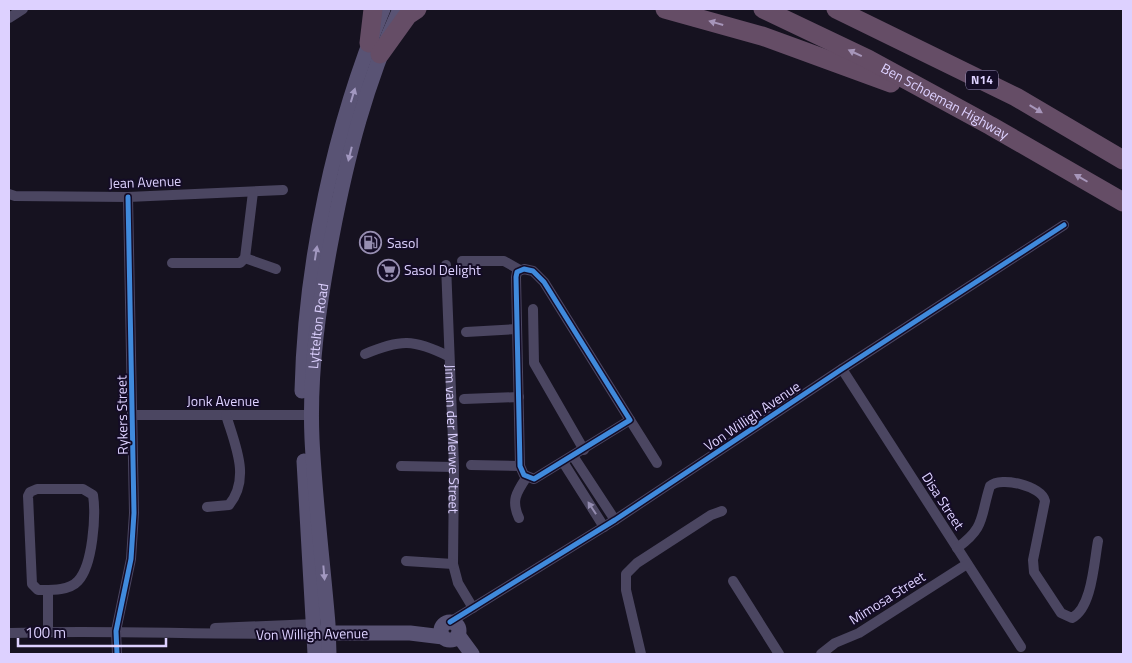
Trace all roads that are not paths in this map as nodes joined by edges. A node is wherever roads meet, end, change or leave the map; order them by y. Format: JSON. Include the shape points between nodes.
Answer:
{"nodes":[{"id":1,"x":23,"y":9,"type":"edge"},
{"id":2,"x":373,"y":9,"type":"edge"},
{"id":3,"x":383,"y":9,"type":"edge"},
{"id":4,"x":400,"y":9,"type":"edge"},
{"id":5,"x":417,"y":9,"type":"edge"},
{"id":6,"x":665,"y":9,"type":"edge"},
{"id":7,"x":762,"y":9,"type":"edge"},
{"id":8,"x":836,"y":9,"type":"edge"},
{"id":9,"x":851,"y":9,"type":"edge"},
{"id":10,"x":9,"y":18,"type":"edge"},
{"id":11,"x":374,"y":48,"type":"junction"},
{"id":12,"x":1016,"y":97,"type":"junction"},
{"id":13,"x":991,"y":126,"type":"junction"},
{"id":14,"x":1123,"y":160,"type":"edge"},
{"id":15,"x":283,"y":190,"type":"dead end"},
{"id":16,"x":253,"y":192,"type":"junction"},
{"id":17,"x":9,"y":194,"type":"edge"},
{"id":18,"x":128,"y":197,"type":"junction"},
{"id":19,"x":1123,"y":202,"type":"edge"},
{"id":20,"x":1064,"y":226,"type":"dead end"},
{"id":21,"x":245,"y":258,"type":"junction"},
{"id":22,"x":462,"y":261,"type":"dead end"},
{"id":23,"x":172,"y":263,"type":"dead end"},
{"id":24,"x":446,"y":265,"type":"dead end"},
{"id":25,"x":276,"y":269,"type":"dead end"},
{"id":26,"x":520,"y":270,"type":"junction"},
{"id":27,"x":533,"y":309,"type":"dead end"},
{"id":28,"x":517,"y":328,"type":"junction"},
{"id":29,"x":466,"y":332,"type":"dead end"},
{"id":30,"x":365,"y":354,"type":"dead end"},
{"id":31,"x":448,"y":356,"type":"junction"},
{"id":32,"x":842,"y":369,"type":"junction"},
{"id":33,"x":519,"y":398,"type":"junction"},
{"id":34,"x":464,"y":399,"type":"dead end"},
{"id":35,"x":134,"y":415,"type":"junction"},
{"id":36,"x":226,"y":415,"type":"junction"},
{"id":37,"x":307,"y":415,"type":"junction"},
{"id":38,"x":630,"y":420,"type":"junction"},
{"id":39,"x":584,"y":450,"type":"junction"},
{"id":40,"x":573,"y":456,"type":"junction"},
{"id":41,"x":563,"y":462,"type":"junction"},
{"id":42,"x":657,"y":463,"type":"dead end"},
{"id":43,"x":471,"y":465,"type":"dead end"},
{"id":44,"x":400,"y":466,"type":"dead end"},
{"id":45,"x":520,"y":466,"type":"junction"},
{"id":46,"x":454,"y":467,"type":"junction"},
{"id":47,"x":526,"y":478,"type":"junction"},
{"id":48,"x":207,"y":507,"type":"dead end"},
{"id":49,"x":722,"y":511,"type":"dead end"},
{"id":50,"x":519,"y":518,"type":"dead end"},
{"id":51,"x":615,"y":520,"type":"junction"},
{"id":52,"x":604,"y":527,"type":"junction"},
{"id":53,"x":1098,"y":541,"type":"dead end"},
{"id":54,"x":957,"y":548,"type":"junction"},
{"id":55,"x":406,"y":561,"type":"dead end"},
{"id":56,"x":453,"y":564,"type":"junction"},
{"id":57,"x":967,"y":564,"type":"junction"},
{"id":58,"x":733,"y":582,"type":"dead end"},
{"id":59,"x":48,"y":590,"type":"junction"},
{"id":60,"x":470,"y":610,"type":"junction"},
{"id":61,"x":322,"y":629,"type":"junction"},
{"id":62,"x":48,"y":631,"type":"junction"},
{"id":63,"x":116,"y":631,"type":"junction"},
{"id":64,"x":450,"y":631,"type":"junction"},
{"id":65,"x":9,"y":633,"type":"edge"},
{"id":66,"x":1021,"y":647,"type":"dead end"},
{"id":67,"x":117,"y":654,"type":"edge"},
{"id":68,"x":315,"y":654,"type":"edge"},
{"id":69,"x":329,"y":654,"type":"edge"},
{"id":70,"x":467,"y":654,"type":"edge"},
{"id":71,"x":472,"y":654,"type":"edge"},
{"id":72,"x":641,"y":654,"type":"edge"},
{"id":73,"x":779,"y":654,"type":"edge"},
{"id":74,"x":821,"y":654,"type":"edge"}],
"edges":[{"from":1,"to":10,"type":"street"},
{"from":2,"to":11,"type":"highway"},
{"from":3,"to":11,"type":"main road","name":"Lyttelton Road"},
{"from":4,"to":11,"type":"main road","name":"Lyttelton Road"},
{"from":5,"to":11,"type":"highway"},
{"from":13,"to":6,"type":"highway","one_way":true,"via":[[860,70],[762,36]]},
{"from":13,"to":7,"type":"highway","name":"Ben Schoeman Highway","number":"N14","one_way":true,"via":[[868,59]]},
{"from":8,"to":12,"type":"highway","number":"N14"},
{"from":9,"to":12,"type":"highway"},
{"from":11,"to":37,"type":"main road","name":"Lyttelton Road","via":[[328,256]]},
{"from":12,"to":14,"type":"highway","number":"N14","one_way":true},
{"from":19,"to":13,"type":"highway","name":"Ben Schoeman Highway","number":"N14","one_way":true},
{"from":15,"to":16,"type":"street","name":"Jean Avenue"},
{"from":16,"to":18,"type":"street","name":"Jean Avenue"},
{"from":16,"to":21,"type":"street"},
{"from":17,"to":18,"type":"street","name":"Jean Avenue"},
{"from":18,"to":35,"type":"street","name":"Rykers Street"},
{"from":20,"to":32,"type":"street","name":"Von Willigh Avenue"},
{"from":21,"to":23,"type":"street","via":[[233,264]]},
{"from":21,"to":25,"type":"street"},
{"from":22,"to":26,"type":"street","via":[[504,261]]},
{"from":24,"to":31,"type":"street","name":"Jim van der Merwe Street"},
{"from":26,"to":28,"type":"street","via":[[516,278]]},
{"from":26,"to":38,"type":"street","via":[[533,271],[544,282]]},
{"from":27,"to":39,"type":"street","via":[[534,363]]},
{"from":28,"to":29,"type":"street"},
{"from":28,"to":33,"type":"street"},
{"from":30,"to":31,"type":"street","via":[[403,342],[425,345]]},
{"from":31,"to":46,"type":"street","name":"Jim van der Merwe Street"},
{"from":32,"to":51,"type":"street","name":"Von Willigh Avenue"},
{"from":32,"to":54,"type":"street","name":"Disa Street"},
{"from":33,"to":34,"type":"street"},
{"from":33,"to":45,"type":"street"},
{"from":35,"to":36,"type":"street","name":"Jonk Avenue"},
{"from":35,"to":63,"type":"street","name":"Rykers Street","via":[[131,552]]},
{"from":36,"to":37,"type":"street","name":"Jonk Avenue"},
{"from":36,"to":48,"type":"street","via":[[238,454],[238,494],[229,505]]},
{"from":37,"to":61,"type":"main road","name":"Lyttelton Road"},
{"from":38,"to":39,"type":"street"},
{"from":38,"to":42,"type":"street"},
{"from":39,"to":40,"type":"street"},
{"from":40,"to":41,"type":"street"},
{"from":40,"to":51,"type":"street"},
{"from":41,"to":47,"type":"street","via":[[534,479]]},
{"from":52,"to":41,"type":"street","one_way":true},
{"from":43,"to":45,"type":"street"},
{"from":44,"to":46,"type":"street"},
{"from":45,"to":47,"type":"street"},
{"from":46,"to":56,"type":"street","name":"Jim van der Merwe Street"},
{"from":47,"to":50,"type":"street","via":[[515,496],[514,508]]},
{"from":49,"to":72,"type":"street","via":[[638,563],[626,574],[626,590]]},
{"from":51,"to":52,"type":"street","name":"Von Willigh Avenue"},
{"from":52,"to":60,"type":"street","name":"Von Willigh Avenue"},
{"from":53,"to":54,"type":"street","via":[[1088,596],[1081,610],[1072,618],[1061,613],[1034,572],[1033,560],[1045,501],[1037,489],[1005,482],[994,483],[990,486],[978,528]]},
{"from":54,"to":57,"type":"street","name":"Disa Street"},
{"from":55,"to":56,"type":"street"},
{"from":56,"to":60,"type":"street","name":"Jim van der Merwe Street"},
{"from":57,"to":66,"type":"street","name":"Disa Street"},
{"from":57,"to":74,"type":"street","name":"Mimosa Street","via":[[859,633],[835,642]]},
{"from":58,"to":73,"type":"street"},
{"from":59,"to":59,"type":"street","via":[[38,590],[31,580],[28,496],[37,489],[83,489],[93,495],[94,504],[85,571],[74,585]]},
{"from":59,"to":62,"type":"street"},
{"from":60,"to":64,"type":"street","name":"Von Willigh Avenue"},
{"from":61,"to":63,"type":"street","name":"Von Willigh Avenue","via":[[243,634]]},
{"from":61,"to":64,"type":"main road","name":"Von Willigh Avenue","via":[[410,633]]},
{"from":61,"to":68,"type":"main road","name":"Lyttelton Road"},
{"from":61,"to":69,"type":"main road","name":"Lyttelton Road"},
{"from":62,"to":63,"type":"street","name":"Von Willigh Avenue"},
{"from":62,"to":65,"type":"street","name":"Von Willigh Avenue"},
{"from":63,"to":67,"type":"street","name":"Rykers Street"},
{"from":64,"to":70,"type":"main road"},
{"from":64,"to":71,"type":"main road"}]}
